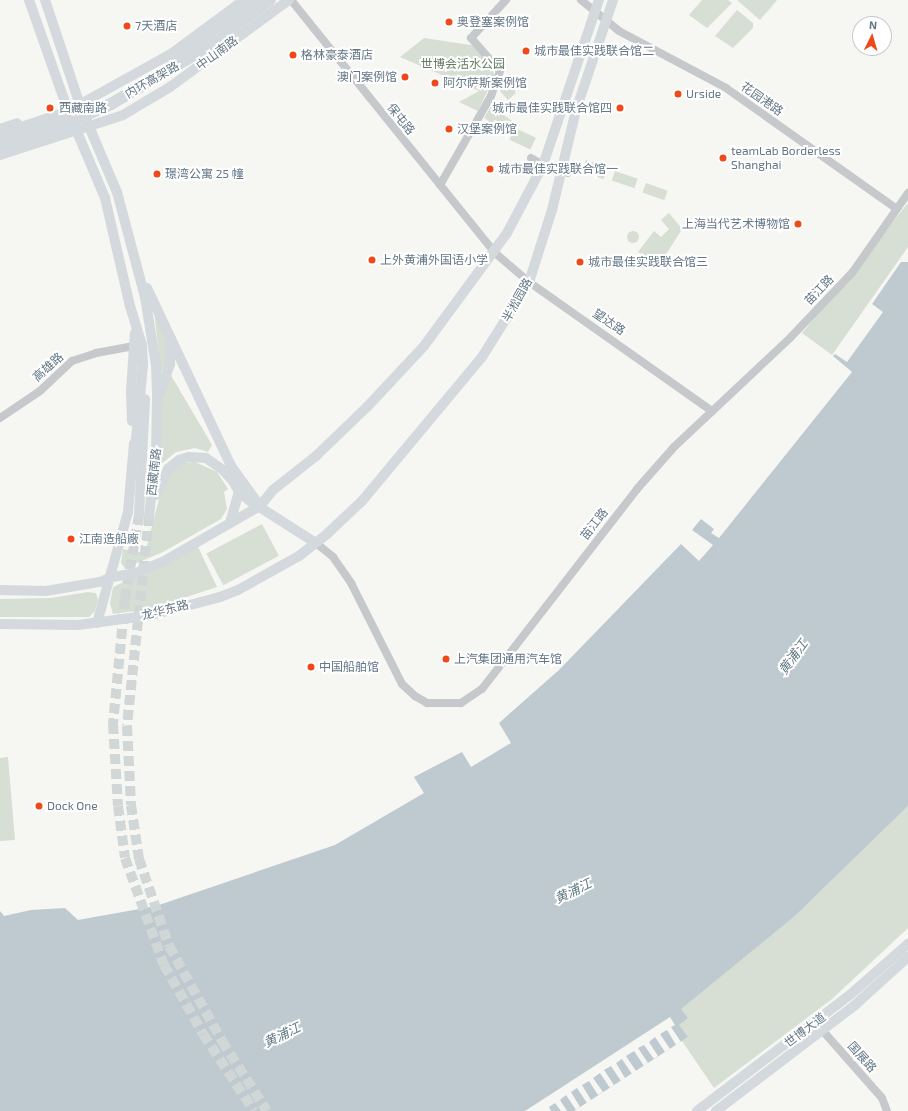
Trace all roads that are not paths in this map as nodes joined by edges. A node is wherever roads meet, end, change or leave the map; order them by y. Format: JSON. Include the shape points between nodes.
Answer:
{"nodes":[{"id":1,"x":29,"y":0,"type":"edge"},
{"id":2,"x":45,"y":0,"type":"edge"},
{"id":3,"x":244,"y":0,"type":"edge"},
{"id":4,"x":255,"y":0,"type":"edge"},
{"id":5,"x":270,"y":0,"type":"edge"},
{"id":6,"x":290,"y":0,"type":"edge"},
{"id":7,"x":506,"y":0,"type":"edge"},
{"id":8,"x":581,"y":0,"type":"edge"},
{"id":9,"x":599,"y":0,"type":"edge"},
{"id":10,"x":614,"y":0,"type":"edge"},
{"id":11,"x":594,"y":12,"type":"junction"},
{"id":12,"x":605,"y":21,"type":"junction"},
{"id":13,"x":80,"y":105,"type":"junction"},
{"id":14,"x":67,"y":108,"type":"junction"},
{"id":15,"x":89,"y":127,"type":"junction"},
{"id":16,"x":0,"y":128,"type":"edge"},
{"id":17,"x":78,"y":132,"type":"junction"},
{"id":18,"x":0,"y":135,"type":"edge"},
{"id":19,"x":0,"y":146,"type":"edge"},
{"id":20,"x":0,"y":155,"type":"edge"},
{"id":21,"x":531,"y":158,"type":"dead end"},
{"id":22,"x":543,"y":165,"type":"junction"},
{"id":23,"x":564,"y":172,"type":"junction"},
{"id":24,"x":440,"y":185,"type":"junction"},
{"id":25,"x":908,"y":193,"type":"edge"},
{"id":26,"x":897,"y":209,"type":"junction"},
{"id":27,"x":494,"y":252,"type":"junction"},
{"id":28,"x":136,"y":264,"type":"junction"},
{"id":29,"x":529,"y":282,"type":"junction"},
{"id":30,"x":171,"y":336,"type":"junction"},
{"id":31,"x":139,"y":345,"type":"junction"},
{"id":32,"x":143,"y":365,"type":"junction"},
{"id":33,"x":157,"y":400,"type":"junction"},
{"id":34,"x":712,"y":411,"type":"junction"},
{"id":35,"x":0,"y":418,"type":"edge"},
{"id":36,"x":135,"y":449,"type":"junction"},
{"id":37,"x":239,"y":492,"type":"junction"},
{"id":38,"x":260,"y":506,"type":"junction"},
{"id":39,"x":144,"y":515,"type":"junction"},
{"id":40,"x":230,"y":523,"type":"junction"},
{"id":41,"x":316,"y":543,"type":"junction"},
{"id":42,"x":112,"y":577,"type":"junction"},
{"id":43,"x":0,"y":590,"type":"edge"},
{"id":44,"x":97,"y":623,"type":"junction"},
{"id":45,"x":0,"y":624,"type":"edge"},
{"id":46,"x":908,"y":944,"type":"edge"},
{"id":47,"x":908,"y":957,"type":"edge"},
{"id":48,"x":818,"y":1026,"type":"junction"},
{"id":49,"x":697,"y":1111,"type":"edge"},
{"id":50,"x":716,"y":1111,"type":"edge"},
{"id":51,"x":887,"y":1111,"type":"edge"}],
"edges":[{"from":1,"to":14,"type":"main road","name":"西藏南路"},
{"from":2,"to":13,"type":"main road","name":"西藏南路"},
{"from":3,"to":13,"type":"main road","via":[[171,54]]},
{"from":4,"to":18,"type":"highway","name":"内环高架路","via":[[177,56],[122,91],[63,116]]},
{"from":5,"to":19,"type":"highway","name":"内环高架路","via":[[204,49],[111,104],[62,125]]},
{"from":6,"to":15,"type":"main road","name":"中山南路","via":[[170,87],[123,115]]},
{"from":6,"to":24,"type":"street","name":"保屯路"},
{"from":7,"to":24,"type":"street","via":[[471,38],[500,71],[491,96]]},
{"from":8,"to":11,"type":"street","name":"花园港路"},
{"from":9,"to":11,"type":"main road"},
{"from":10,"to":12,"type":"main road","name":"半淞园路"},
{"from":11,"to":12,"type":"street","name":"花园港路"},
{"from":11,"to":22,"type":"main road"},
{"from":12,"to":23,"type":"main road","name":"半淞园路","via":[[576,110]]},
{"from":12,"to":26,"type":"street","name":"花园港路","via":[[640,43],[726,88]]},
{"from":13,"to":14,"type":"main road"},
{"from":13,"to":15,"type":"main road","name":"西藏南路"},
{"from":14,"to":16,"type":"main road"},
{"from":14,"to":17,"type":"main road","name":"西藏南路"},
{"from":15,"to":17,"type":"main road","name":"中山南路"},
{"from":15,"to":28,"type":"main road","name":"西藏南路","via":[[117,192]]},
{"from":17,"to":20,"type":"main road","name":"中山南路"},
{"from":17,"to":31,"type":"main road","name":"西藏南路","via":[[105,198]]},
{"from":21,"to":22,"type":"street"},
{"from":22,"to":23,"type":"street"},
{"from":22,"to":27,"type":"main road"},
{"from":23,"to":29,"type":"main road","name":"半淞园路"},
{"from":24,"to":27,"type":"street","name":"保屯路"},
{"from":25,"to":26,"type":"street","name":"苗江路"},
{"from":26,"to":34,"type":"street","name":"苗江路","via":[[852,273],[790,338]]},
{"from":27,"to":29,"type":"street","name":"望达路"},
{"from":27,"to":38,"type":"main road","via":[[424,346],[367,407],[316,456],[273,490]]},
{"from":28,"to":30,"type":"main road","name":"西藏南路"},
{"from":28,"to":33,"type":"main road","name":"西藏南路","via":[[146,297]]},
{"from":29,"to":34,"type":"street","name":"望达路"},
{"from":29,"to":41,"type":"main road","name":"半淞园路","via":[[482,357],[461,385],[362,501]]},
{"from":30,"to":33,"type":"main road","via":[[170,364]]},
{"from":30,"to":38,"type":"main road","name":"西藏南路","via":[[231,466]]},
{"from":31,"to":32,"type":"main road","name":"西藏南路"},
{"from":31,"to":35,"type":"street","name":"高雄路","via":[[96,353],[72,361],[40,391]]},
{"from":31,"to":36,"type":"main road","name":"西藏南路","via":[[131,391]]},
{"from":32,"to":36,"type":"main road","name":"西藏南路"},
{"from":32,"to":39,"type":"main road"},
{"from":33,"to":39,"type":"main road","name":"西藏南路","via":[[156,452]]},
{"from":34,"to":41,"type":"street","name":"苗江路","via":[[674,447],[637,489],[482,689],[461,704],[426,703],[402,684],[350,583],[333,557]]},
{"from":36,"to":42,"type":"main road","name":"西藏南路","via":[[128,512]]},
{"from":37,"to":38,"type":"main road","name":"西藏南路"},
{"from":37,"to":39,"type":"main road","name":"西藏南路","via":[[233,481],[216,464],[206,458],[189,457],[179,460],[168,469]]},
{"from":37,"to":40,"type":"main road"},
{"from":38,"to":40,"type":"main road"},
{"from":38,"to":41,"type":"main road","name":"西藏南路"},
{"from":40,"to":42,"type":"main road","via":[[166,560],[136,573]]},
{"from":41,"to":44,"type":"main road","name":"龙华东路","via":[[273,571],[220,596],[152,615]]},
{"from":42,"to":43,"type":"main road","via":[[100,582],[46,591]]},
{"from":42,"to":44,"type":"main road","name":"西藏南路"},
{"from":44,"to":45,"type":"main road","name":"龙华东路","via":[[45,626]]},
{"from":46,"to":48,"type":"main road","name":"世博大道"},
{"from":47,"to":48,"type":"main road","name":"世博大道","via":[[854,1005]]},
{"from":48,"to":49,"type":"main road","name":"世博大道"},
{"from":48,"to":50,"type":"main road","name":"世博大道"},
{"from":48,"to":51,"type":"street","name":"国展路","via":[[882,1098]]}]}
